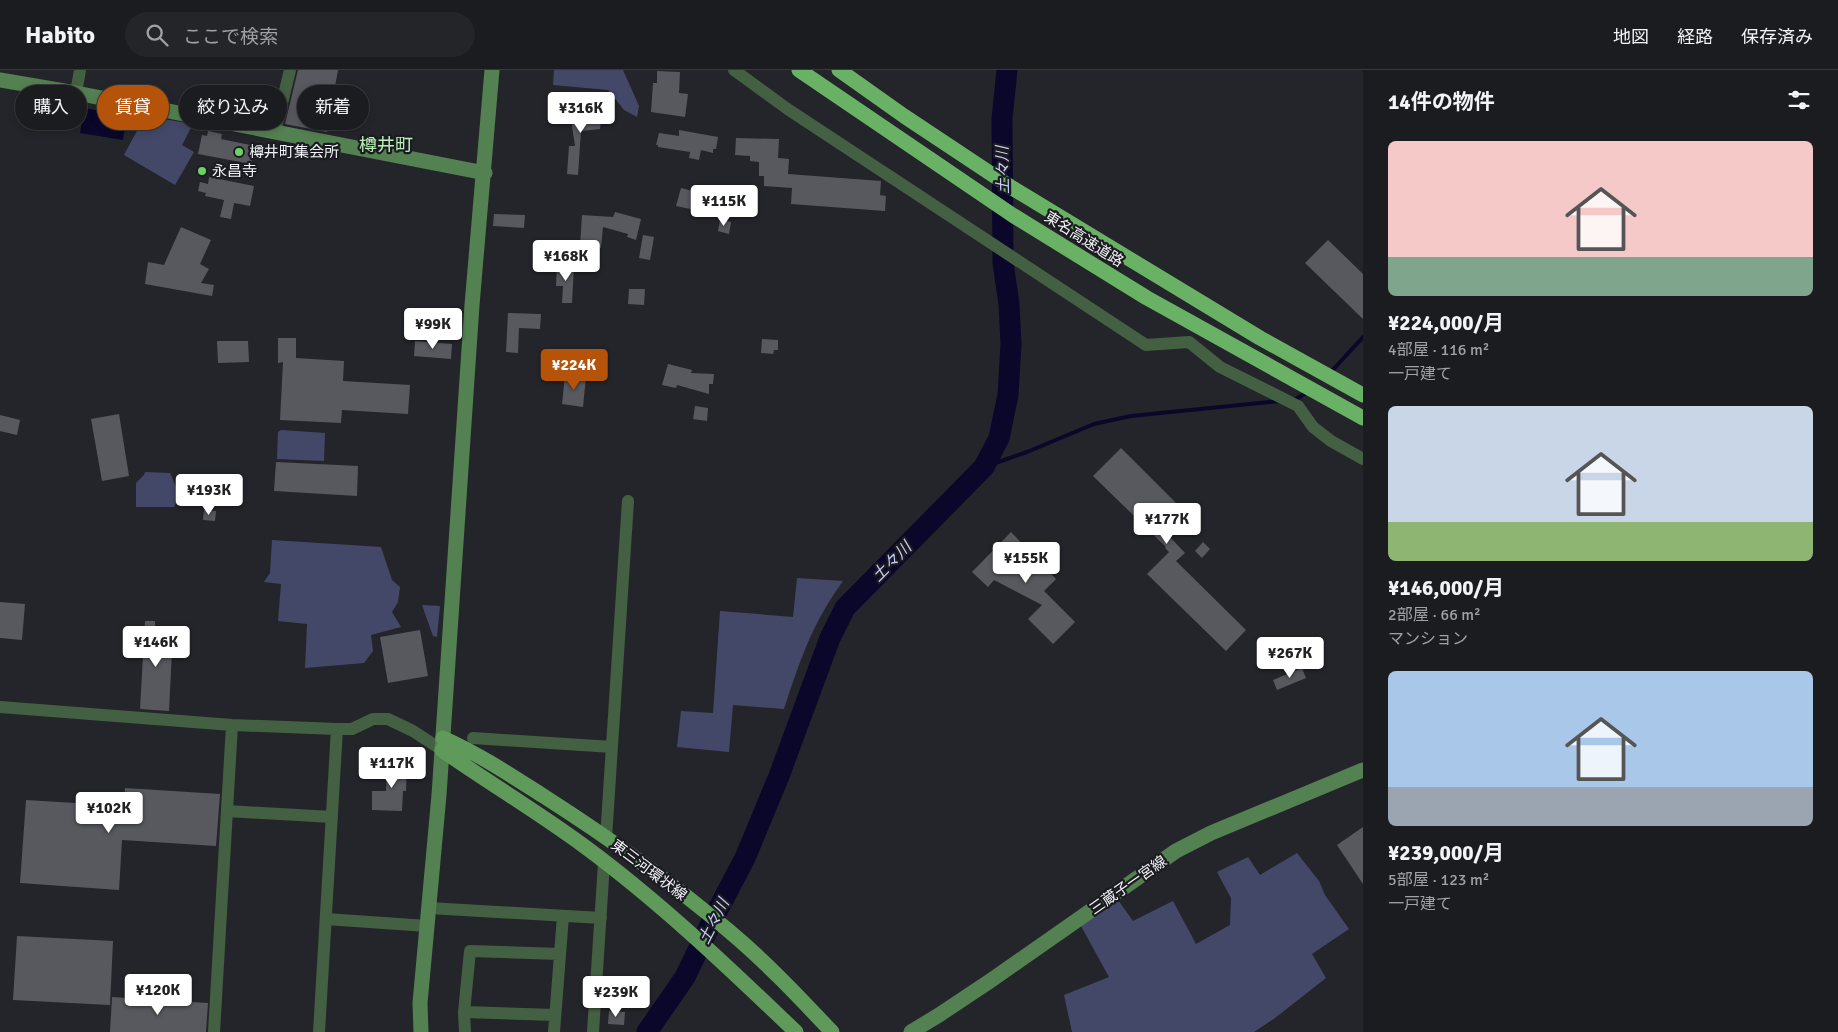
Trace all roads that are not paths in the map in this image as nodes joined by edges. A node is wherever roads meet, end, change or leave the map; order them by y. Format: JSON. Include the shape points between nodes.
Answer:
{"nodes":[{"id":1,"x":80,"y":70,"type":"edge"},
{"id":2,"x":290,"y":70,"type":"edge"},
{"id":3,"x":492,"y":70,"type":"edge"},
{"id":4,"x":734,"y":70,"type":"edge"},
{"id":5,"x":799,"y":70,"type":"edge"},
{"id":6,"x":839,"y":70,"type":"edge"},
{"id":7,"x":0,"y":80,"type":"edge"},
{"id":8,"x":29,"y":85,"type":"edge"},
{"id":9,"x":77,"y":85,"type":"edge"},
{"id":10,"x":87,"y":95,"type":"edge"},
{"id":11,"x":275,"y":132,"type":"junction"},
{"id":12,"x":485,"y":173,"type":"junction"},
{"id":13,"x":1363,"y":395,"type":"edge"},
{"id":14,"x":1363,"y":418,"type":"edge"},
{"id":15,"x":1363,"y":459,"type":"edge"},
{"id":16,"x":628,"y":501,"type":"dead end"},
{"id":17,"x":0,"y":707,"type":"edge"},
{"id":18,"x":232,"y":725,"type":"junction"},
{"id":19,"x":337,"y":729,"type":"junction"},
{"id":20,"x":473,"y":738,"type":"dead end"},
{"id":21,"x":443,"y":744,"type":"junction"},
{"id":22,"x":612,"y":747,"type":"junction"},
{"id":23,"x":1363,"y":770,"type":"edge"},
{"id":24,"x":227,"y":812,"type":"junction"},
{"id":25,"x":332,"y":817,"type":"junction"},
{"id":26,"x":606,"y":838,"type":"junction"},
{"id":27,"x":604,"y":863,"type":"junction"},
{"id":28,"x":429,"y":908,"type":"junction"},
{"id":29,"x":563,"y":916,"type":"junction"},
{"id":30,"x":601,"y":918,"type":"junction"},
{"id":31,"x":326,"y":919,"type":"junction"},
{"id":32,"x":427,"y":926,"type":"junction"},
{"id":33,"x":560,"y":954,"type":"junction"},
{"id":34,"x":464,"y":1012,"type":"junction"},
{"id":35,"x":555,"y":1015,"type":"junction"},
{"id":36,"x":214,"y":1032,"type":"edge"},
{"id":37,"x":319,"y":1032,"type":"edge"},
{"id":38,"x":421,"y":1032,"type":"edge"},
{"id":39,"x":465,"y":1032,"type":"edge"},
{"id":40,"x":554,"y":1032,"type":"edge"},
{"id":41,"x":593,"y":1032,"type":"edge"},
{"id":42,"x":796,"y":1032,"type":"edge"},
{"id":43,"x":832,"y":1032,"type":"edge"},
{"id":44,"x":911,"y":1032,"type":"edge"}],
"edges":[{"from":1,"to":9,"type":"street"},
{"from":2,"to":11,"type":"street"},
{"from":3,"to":12,"type":"street"},
{"from":4,"to":15,"type":"street","via":[[789,110],[1146,345],[1189,342],[1220,367],[1298,406],[1313,427]]},
{"from":5,"to":14,"type":"highway","name":"東名高速道路","via":[[1014,216],[1147,298]]},
{"from":6,"to":13,"type":"highway","name":"東名高速道路","via":[[1014,190],[1203,304]]},
{"from":7,"to":8,"type":"street"},
{"from":10,"to":11,"type":"street"},
{"from":11,"to":12,"type":"street"},
{"from":12,"to":21,"type":"street","via":[[472,314]]},
{"from":16,"to":22,"type":"street"},
{"from":17,"to":18,"type":"street"},
{"from":18,"to":19,"type":"street"},
{"from":18,"to":24,"type":"street"},
{"from":19,"to":21,"type":"street","via":[[352,729],[381,718]]},
{"from":19,"to":25,"type":"street"},
{"from":20,"to":22,"type":"street"},
{"from":21,"to":26,"type":"main road","name":"東三河環状線","via":[[487,761]]},
{"from":21,"to":27,"type":"main road","name":"東三河環状線"},
{"from":21,"to":28,"type":"street"},
{"from":22,"to":26,"type":"street"},
{"from":23,"to":44,"type":"street","name":"三蔵子一宮線","via":[[1210,833],[1176,851]]},
{"from":24,"to":25,"type":"street"},
{"from":24,"to":36,"type":"street"},
{"from":25,"to":31,"type":"street"},
{"from":26,"to":43,"type":"main road","name":"東三河環状線","via":[[729,931]]},
{"from":27,"to":30,"type":"street"},
{"from":27,"to":42,"type":"main road","name":"東三河環状線","via":[[692,934]]},
{"from":28,"to":29,"type":"street"},
{"from":28,"to":32,"type":"street"},
{"from":29,"to":30,"type":"street"},
{"from":29,"to":33,"type":"street"},
{"from":30,"to":41,"type":"street"},
{"from":31,"to":32,"type":"street"},
{"from":31,"to":37,"type":"street"},
{"from":32,"to":38,"type":"street","via":[[420,1003]]},
{"from":33,"to":34,"type":"street","via":[[470,951]]},
{"from":33,"to":35,"type":"street"},
{"from":34,"to":35,"type":"street"},
{"from":34,"to":39,"type":"street"},
{"from":35,"to":40,"type":"street"}]}
